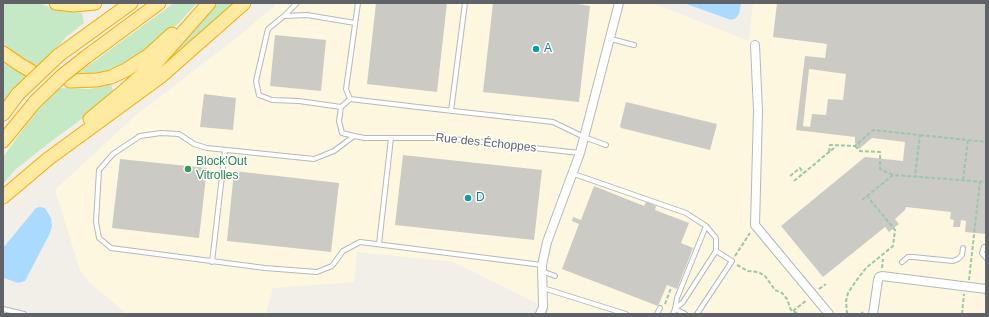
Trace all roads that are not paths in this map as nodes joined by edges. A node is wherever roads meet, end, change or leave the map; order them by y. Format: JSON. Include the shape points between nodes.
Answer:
{"nodes":[{"id":1,"x":56,"y":3,"type":"edge"},
{"id":2,"x":95,"y":3,"type":"edge"},
{"id":3,"x":131,"y":3,"type":"edge"},
{"id":4,"x":159,"y":3,"type":"edge"},
{"id":5,"x":203,"y":3,"type":"edge"},
{"id":6,"x":209,"y":3,"type":"edge"},
{"id":7,"x":244,"y":3,"type":"edge"},
{"id":8,"x":297,"y":3,"type":"edge"},
{"id":9,"x":358,"y":3,"type":"edge"},
{"id":10,"x":465,"y":3,"type":"edge"},
{"id":11,"x":620,"y":3,"type":"edge"},
{"id":12,"x":284,"y":16,"type":"junction"},
{"id":13,"x":355,"y":23,"type":"junction"},
{"id":14,"x":611,"y":40,"type":"junction"},
{"id":15,"x":634,"y":45,"type":"dead end"},
{"id":16,"x":755,"y":45,"type":"dead end"},
{"id":17,"x":3,"y":53,"type":"edge"},
{"id":18,"x":31,"y":71,"type":"dead end"},
{"id":19,"x":70,"y":81,"type":"dead end"},
{"id":20,"x":350,"y":99,"type":"junction"},
{"id":21,"x":341,"y":108,"type":"junction"},
{"id":22,"x":451,"y":111,"type":"junction"},
{"id":23,"x":3,"y":114,"type":"edge"},
{"id":24,"x":354,"y":136,"type":"junction"},
{"id":25,"x":584,"y":137,"type":"junction"},
{"id":26,"x":391,"y":138,"type":"junction"},
{"id":27,"x":3,"y":141,"type":"edge"},
{"id":28,"x":606,"y":144,"type":"dead end"},
{"id":29,"x":225,"y":150,"type":"junction"},
{"id":30,"x":580,"y":153,"type":"junction"},
{"id":31,"x":574,"y":174,"type":"junction"},
{"id":32,"x":3,"y":196,"type":"edge"},
{"id":33,"x":706,"y":226,"type":"junction"},
{"id":34,"x":379,"y":244,"type":"junction"},
{"id":35,"x":963,"y":248,"type":"dead end"},
{"id":36,"x":984,"y":248,"type":"dead end"},
{"id":37,"x":716,"y":251,"type":"junction"},
{"id":38,"x":986,"y":258,"type":"edge"},
{"id":39,"x":212,"y":262,"type":"junction"},
{"id":40,"x":902,"y":262,"type":"dead end"},
{"id":41,"x":542,"y":268,"type":"junction"},
{"id":42,"x":555,"y":276,"type":"dead end"},
{"id":43,"x":542,"y":288,"type":"junction"},
{"id":44,"x":986,"y":289,"type":"edge"},
{"id":45,"x":3,"y":309,"type":"edge"},
{"id":46,"x":661,"y":309,"type":"road end"},
{"id":47,"x":675,"y":309,"type":"junction"},
{"id":48,"x":24,"y":314,"type":"edge"},
{"id":49,"x":540,"y":314,"type":"edge"},
{"id":50,"x":626,"y":314,"type":"edge"},
{"id":51,"x":657,"y":314,"type":"edge"},
{"id":52,"x":673,"y":314,"type":"edge"},
{"id":53,"x":685,"y":314,"type":"edge"},
{"id":54,"x":697,"y":314,"type":"edge"},
{"id":55,"x":829,"y":314,"type":"edge"},
{"id":56,"x":874,"y":314,"type":"edge"}],
"edges":[{"from":1,"to":2,"type":"highway"},
{"from":3,"to":23,"type":"highway","bridge":true,"via":[[59,55],[18,94]]},
{"from":4,"to":27,"type":"highway","bridge":true,"via":[[62,76],[35,102]]},
{"from":5,"to":19,"type":"highway","via":[[149,55],[126,70],[111,77]]},
{"from":6,"to":32,"type":"highway","via":[[157,62],[37,160]]},
{"from":7,"to":32,"type":"highway","via":[[160,77],[48,159]]},
{"from":8,"to":12,"type":"lane"},
{"from":9,"to":13,"type":"lane"},
{"from":10,"to":22,"type":"lane"},
{"from":11,"to":14,"type":"street"},
{"from":12,"to":13,"type":"lane","via":[[307,15]]},
{"from":12,"to":21,"type":"lane","via":[[268,29],[256,81],[259,95],[272,100],[299,101]]},
{"from":13,"to":20,"type":"lane","via":[[346,90]]},
{"from":14,"to":15,"type":"lane"},
{"from":14,"to":25,"type":"street"},
{"from":16,"to":55,"type":"street","via":[[758,111],[755,225]]},
{"from":17,"to":18,"type":"highway"},
{"from":20,"to":21,"type":"lane"},
{"from":20,"to":22,"type":"lane"},
{"from":21,"to":24,"type":"lane","via":[[339,121],[342,133]]},
{"from":22,"to":25,"type":"lane","via":[[553,122]]},
{"from":24,"to":26,"type":"lane","name":"Rue des Échoppes"},
{"from":24,"to":29,"type":"lane","via":[[334,151],[314,159]]},
{"from":25,"to":28,"type":"lane"},
{"from":25,"to":30,"type":"street"},
{"from":26,"to":30,"type":"lane","name":"Rue des Échoppes","via":[[443,138]]},
{"from":26,"to":34,"type":"lane"},
{"from":29,"to":39,"type":"lane"},
{"from":29,"to":39,"type":"lane","via":[[194,144],[179,134],[140,136],[114,154],[99,170],[96,222],[99,238],[111,248]]},
{"from":30,"to":31,"type":"street"},
{"from":31,"to":33,"type":"lane","via":[[686,213]]},
{"from":31,"to":41,"type":"street","via":[[547,242]]},
{"from":33,"to":37,"type":"lane","via":[[716,238]]},
{"from":33,"to":47,"type":"lane"},
{"from":34,"to":39,"type":"lane","via":[[360,242],[343,251],[332,266],[317,272]]},
{"from":34,"to":41,"type":"lane"},
{"from":35,"to":40,"type":"lane","via":[[962,255],[953,261],[908,257]]},
{"from":36,"to":38,"type":"lane","via":[[982,253]]},
{"from":37,"to":47,"type":"lane","via":[[683,302]]},
{"from":37,"to":54,"type":"lane","via":[[732,261]]},
{"from":41,"to":42,"type":"lane"},
{"from":41,"to":43,"type":"street"},
{"from":43,"to":49,"type":"street","via":[[543,307]]},
{"from":43,"to":50,"type":"lane"},
{"from":44,"to":56,"type":"street","via":[[882,276],[878,280]]},
{"from":45,"to":48,"type":"lane"},
{"from":46,"to":51,"type":"lane"},
{"from":47,"to":52,"type":"lane"},
{"from":47,"to":53,"type":"lane"}]}
